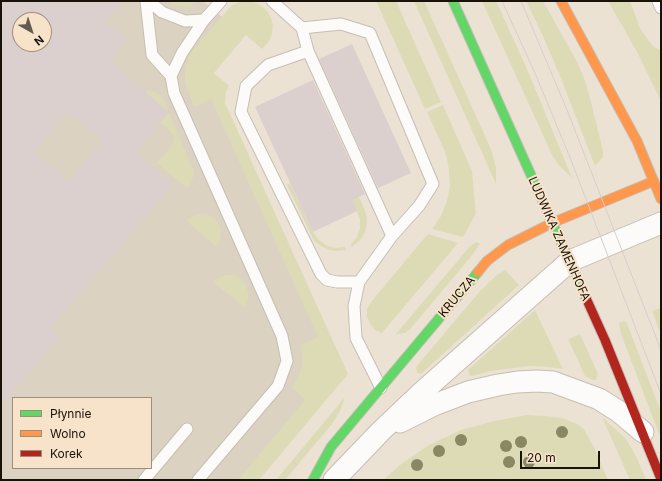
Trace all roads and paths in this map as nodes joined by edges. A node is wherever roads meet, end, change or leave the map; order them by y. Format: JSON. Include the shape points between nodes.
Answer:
{"nodes":[{"id":1,"x":148,"y":1,"type":"edge"},
{"id":2,"x":221,"y":1,"type":"edge"},
{"id":3,"x":272,"y":1,"type":"edge"},
{"id":4,"x":452,"y":1,"type":"edge"},
{"id":5,"x":561,"y":1,"type":"edge"},
{"id":6,"x":658,"y":1,"type":"edge"},
{"id":7,"x":661,"y":8,"type":"edge"},
{"id":8,"x":204,"y":20,"type":"junction"},
{"id":9,"x":302,"y":28,"type":"junction"},
{"id":10,"x":308,"y":51,"type":"junction"},
{"id":11,"x":171,"y":76,"type":"junction"},
{"id":12,"x":658,"y":180,"type":"edge"},
{"id":13,"x":661,"y":199,"type":"edge"},
{"id":14,"x":552,"y":223,"type":"junction"},
{"id":15,"x":661,"y":223,"type":"edge"},
{"id":16,"x":392,"y":236,"type":"junction"},
{"id":17,"x":570,"y":261,"type":"junction"},
{"id":18,"x":359,"y":282,"type":"junction"},
{"id":19,"x":381,"y":388,"type":"junction"},
{"id":20,"x":187,"y":429,"type":"dead end"},
{"id":21,"x":381,"y":431,"type":"junction"},
{"id":22,"x":643,"y":432,"type":"junction"},
{"id":23,"x":661,"y":479,"type":"edge"},
{"id":24,"x":144,"y":480,"type":"edge"},
{"id":25,"x":198,"y":480,"type":"edge"},
{"id":26,"x":313,"y":480,"type":"edge"},
{"id":27,"x":334,"y":480,"type":"edge"}],
"edges":[{"from":1,"to":8,"type":"lane","via":[[162,12],[185,21]]},
{"from":1,"to":11,"type":"lane","via":[[152,55]]},
{"from":2,"to":8,"type":"lane"},
{"from":3,"to":9,"type":"lane"},
{"from":4,"to":14,"type":"main road","name":"LUDWIKA ZAMENHOFA"},
{"from":5,"to":12,"type":"main road"},
{"from":6,"to":7,"type":"lane"},
{"from":8,"to":11,"type":"lane","via":[[182,53]]},
{"from":9,"to":10,"type":"lane"},
{"from":9,"to":16,"type":"lane","via":[[341,24],[370,33],[433,184],[419,206]]},
{"from":10,"to":16,"type":"lane"},
{"from":10,"to":18,"type":"lane","via":[[268,65],[246,86],[241,112],[320,274],[327,280]]},
{"from":11,"to":25,"type":"lane","via":[[174,93],[282,336],[287,361],[278,386]]},
{"from":12,"to":13,"type":"main road"},
{"from":12,"to":14,"type":"main road","name":"KRUCZA"},
{"from":14,"to":17,"type":"main road","name":"LUDWIKA ZAMENHOFA"},
{"from":14,"to":19,"type":"main road","name":"KRUCZA","via":[[508,245],[487,261]]},
{"from":15,"to":17,"type":"street"},
{"from":16,"to":18,"type":"lane"},
{"from":17,"to":21,"type":"street"},
{"from":17,"to":22,"type":"main road","name":"LUDWIKA ZAMENHOFA"},
{"from":18,"to":19,"type":"lane","via":[[354,306],[356,338]]},
{"from":19,"to":26,"type":"main road","name":"KRUCZA","via":[[331,447]]},
{"from":20,"to":24,"type":"lane"},
{"from":21,"to":22,"type":"street","via":[[434,405],[468,392],[498,385],[537,381],[553,382],[599,399]]},
{"from":21,"to":27,"type":"street"},
{"from":22,"to":23,"type":"main road","name":"LUDWIKA ZAMENHOFA"}]}
